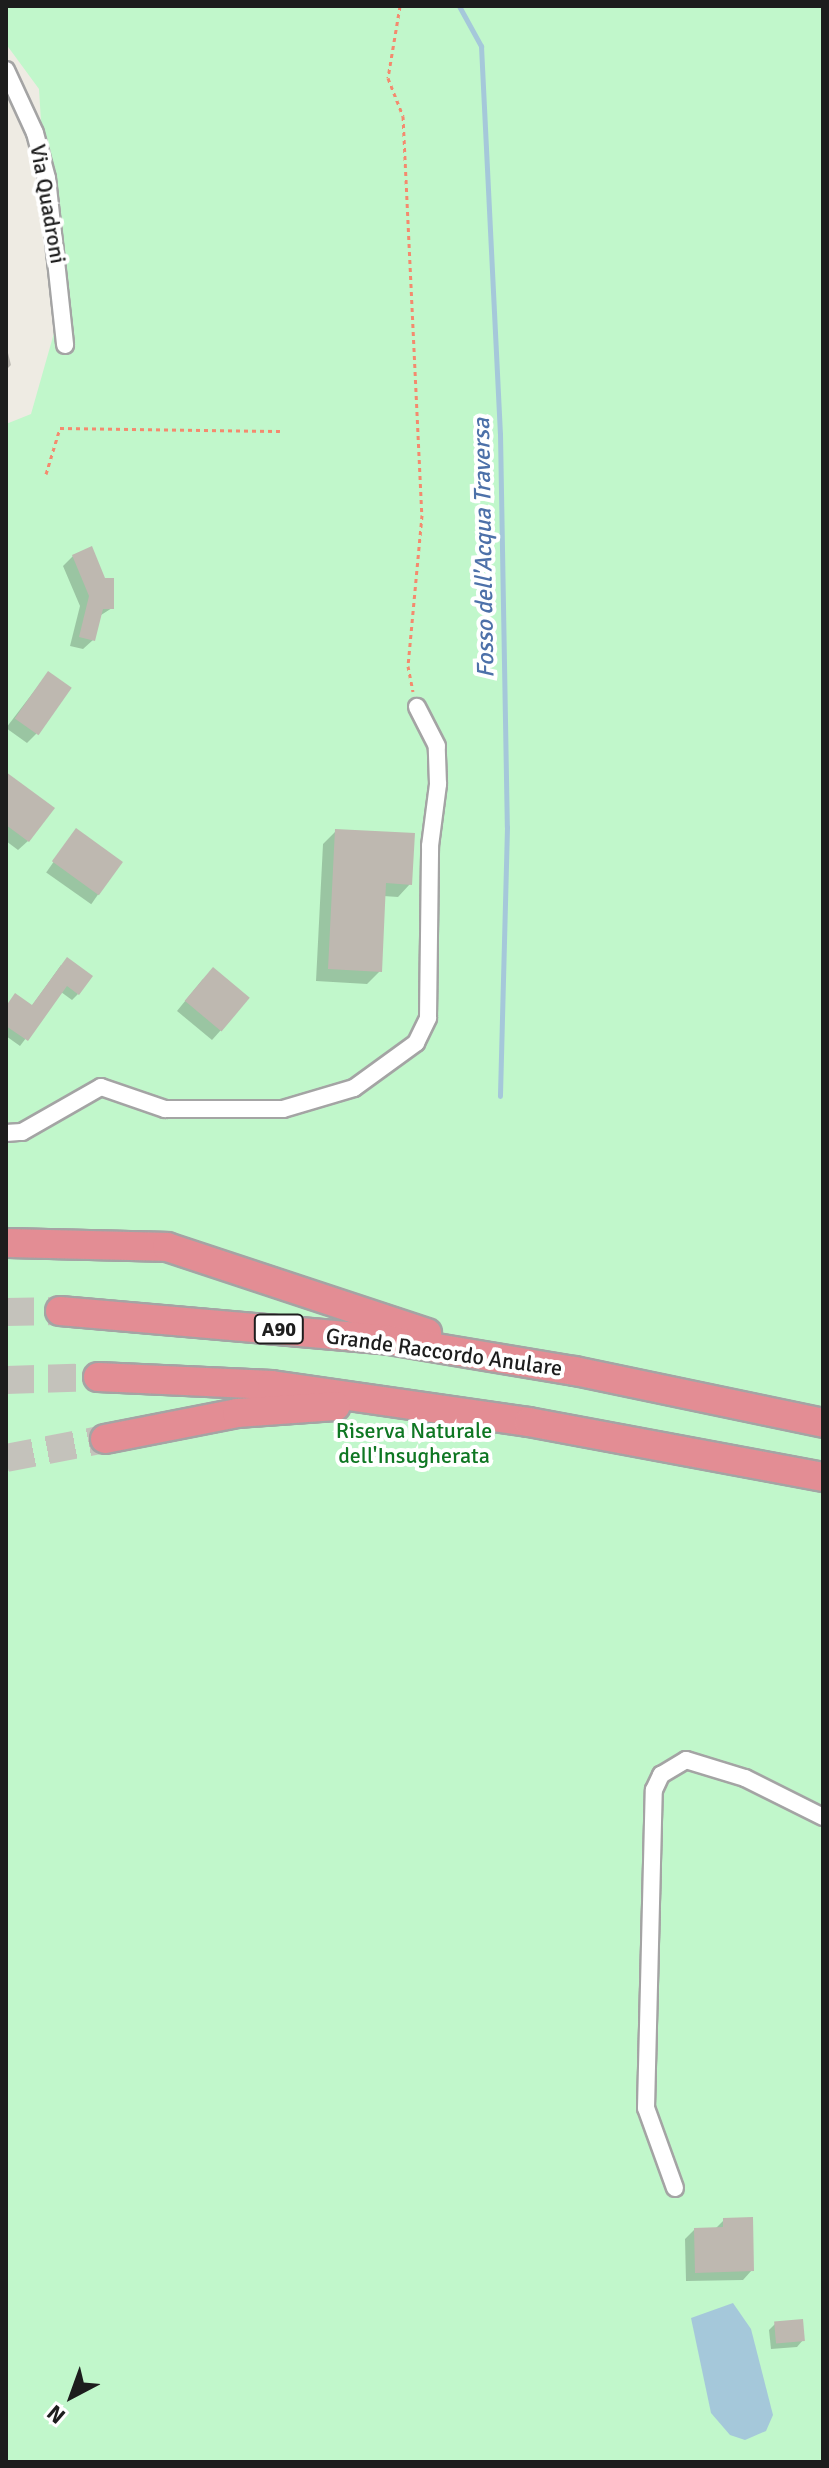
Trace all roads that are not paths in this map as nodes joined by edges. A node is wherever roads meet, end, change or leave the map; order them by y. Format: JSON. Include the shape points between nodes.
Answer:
{"nodes":[{"id":1,"x":6,"y":70,"type":"edge"},
{"id":2,"x":65,"y":345,"type":"dead end"},
{"id":3,"x":417,"y":707,"type":"road end"},
{"id":4,"x":6,"y":1133,"type":"edge"},
{"id":5,"x":6,"y":1243,"type":"edge"},
{"id":6,"x":60,"y":1311,"type":"tunnel mouth"},
{"id":7,"x":496,"y":1357,"type":"junction"},
{"id":8,"x":98,"y":1377,"type":"tunnel mouth"},
{"id":9,"x":393,"y":1402,"type":"junction"},
{"id":10,"x":812,"y":1421,"type":"edge"},
{"id":11,"x":105,"y":1439,"type":"tunnel mouth"},
{"id":12,"x":810,"y":1475,"type":"edge"},
{"id":13,"x":823,"y":1817,"type":"edge"},
{"id":14,"x":675,"y":2188,"type":"dead end"}],
"edges":[{"from":1,"to":2,"type":"street","name":"Via Quadroni","via":[[35,133],[47,178]]},
{"from":3,"to":4,"type":"street","via":[[437,746],[438,784],[430,846],[428,1018],[416,1043],[354,1088],[283,1109],[165,1109],[101,1087],[22,1132]]},
{"from":5,"to":7,"type":"highway","via":[[167,1247]]},
{"from":6,"to":7,"type":"highway","name":"Grande Raccordo Anulare","number":"A90","via":[[389,1340]]},
{"from":7,"to":10,"type":"highway","name":"Grande Raccordo Anulare","number":"A90"},
{"from":8,"to":9,"type":"highway","via":[[272,1385]]},
{"from":9,"to":11,"type":"highway","via":[[237,1413]]},
{"from":9,"to":12,"type":"highway"},
{"from":13,"to":14,"type":"street","via":[[745,1778],[686,1760],[661,1775],[654,1790],[646,2108]]}]}
